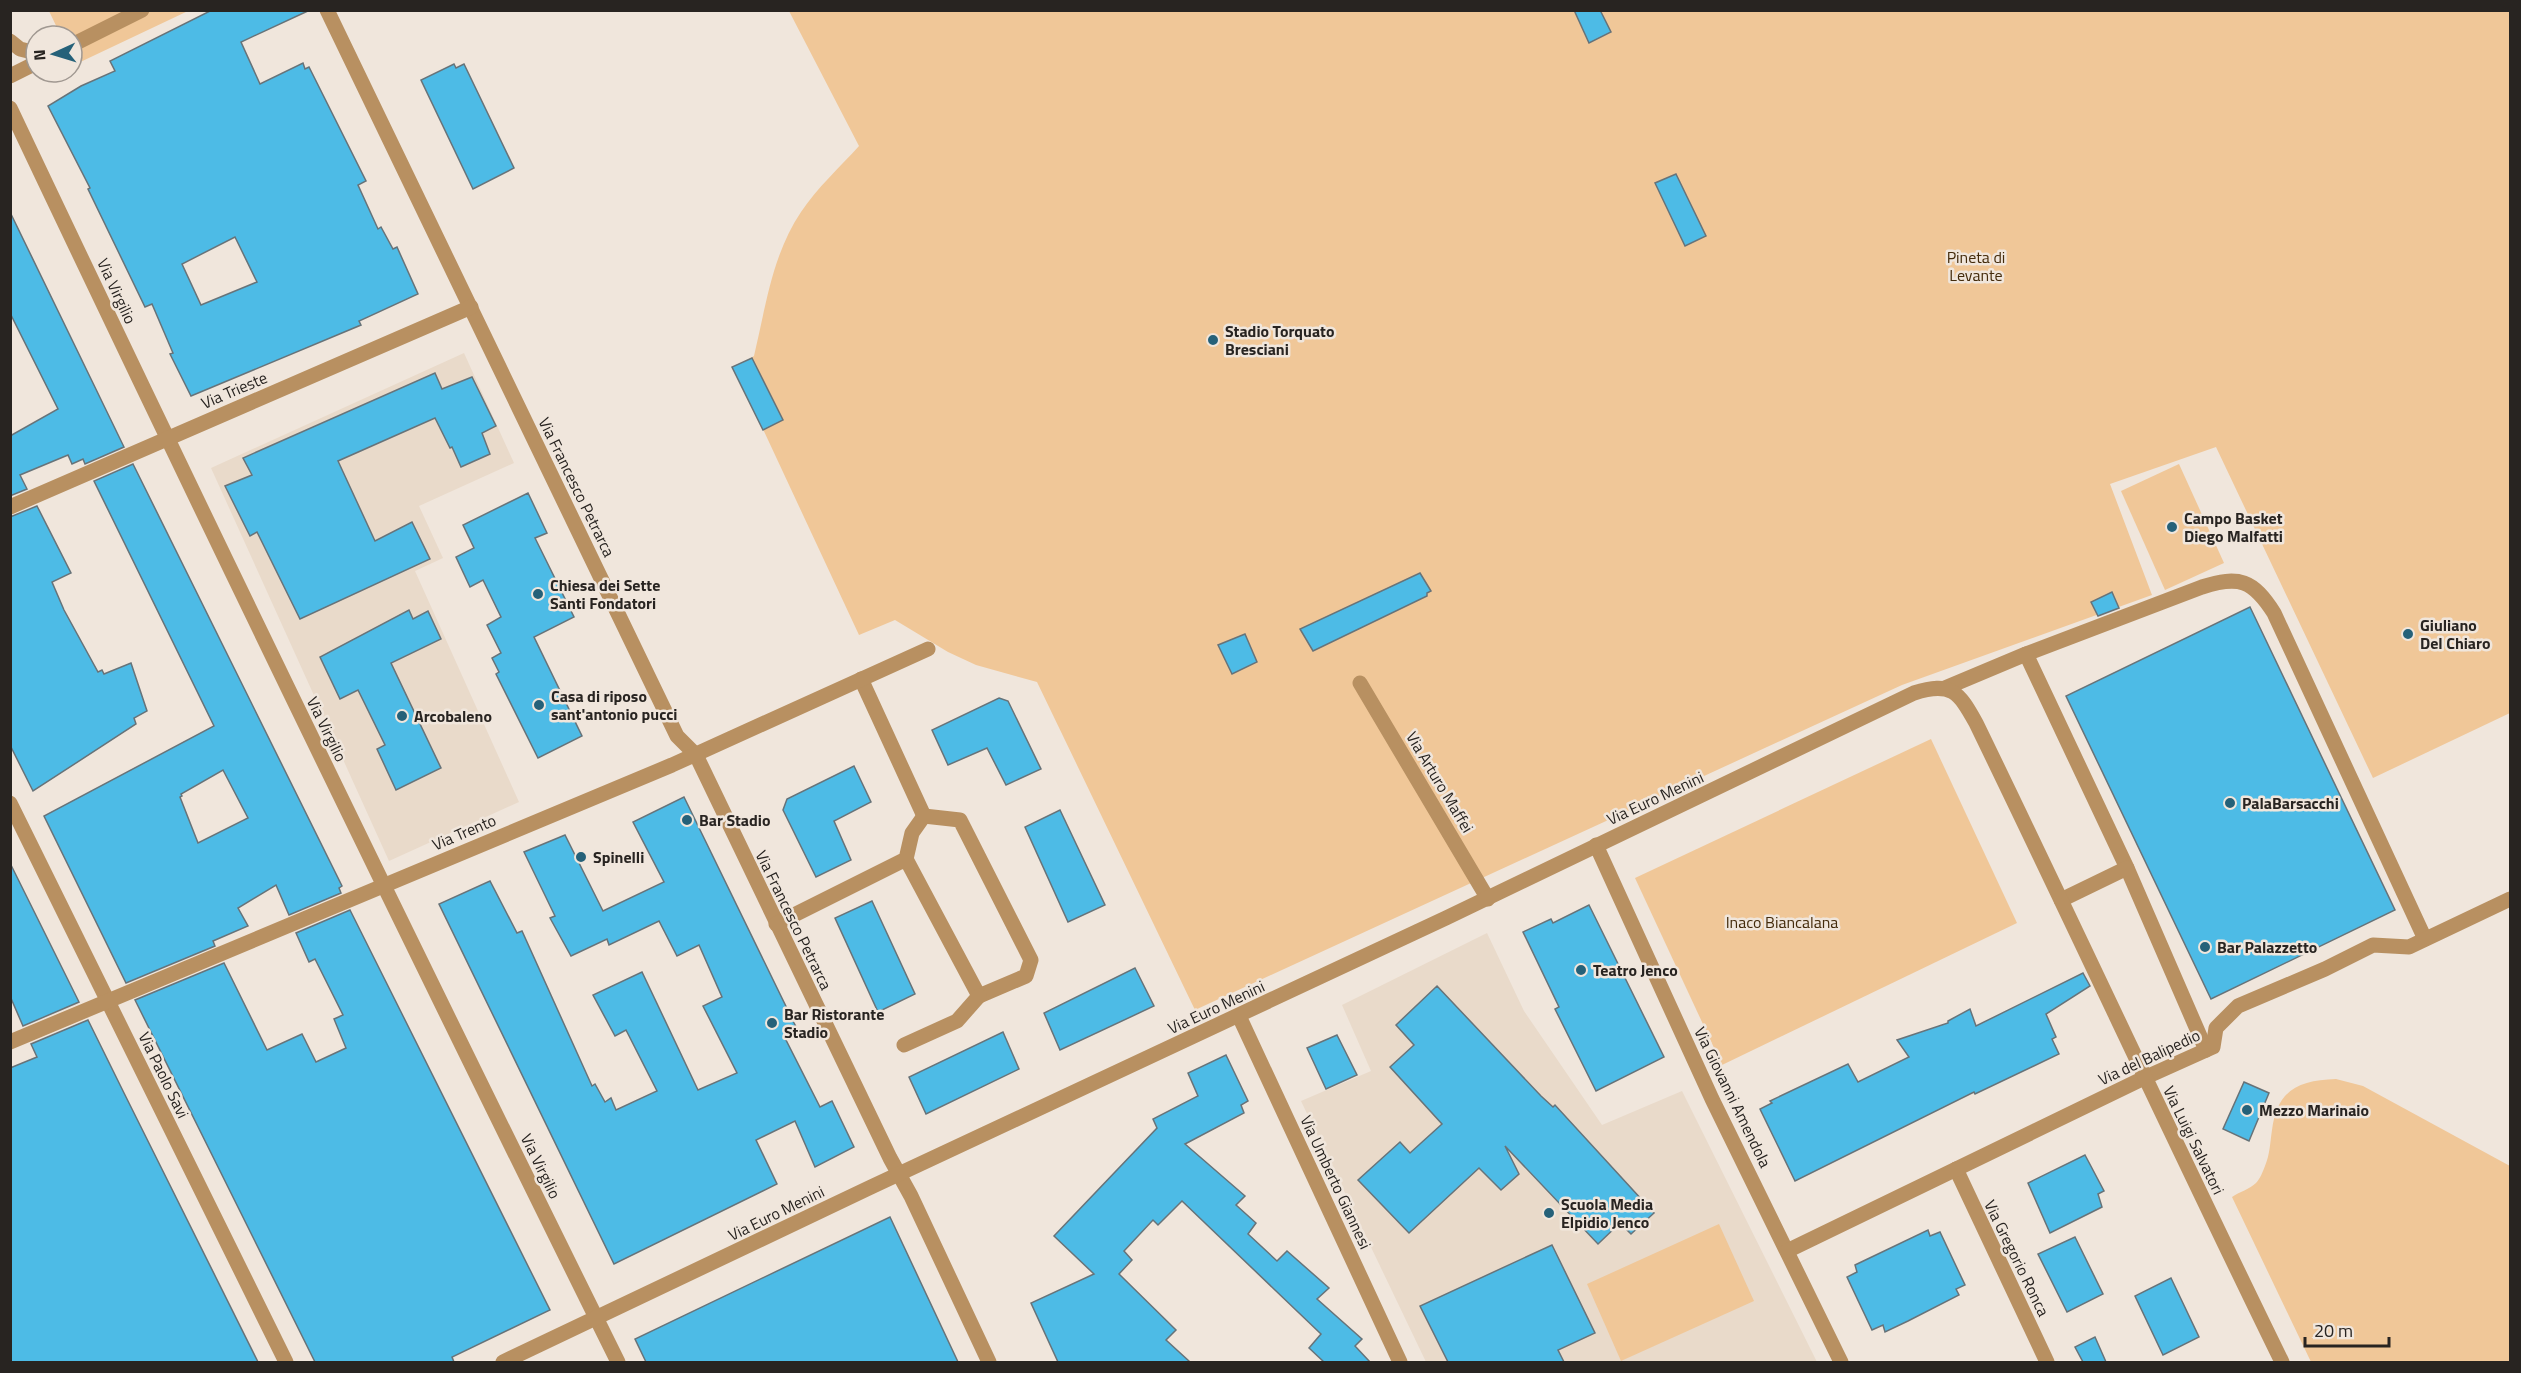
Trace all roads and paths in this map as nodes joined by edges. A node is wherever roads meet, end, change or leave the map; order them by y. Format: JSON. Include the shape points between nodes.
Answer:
{"nodes":[{"id":1,"x":142,"y":10,"type":"edge"},
{"id":2,"x":327,"y":10,"type":"edge"},
{"id":3,"x":84,"y":39,"type":"edge"},
{"id":4,"x":10,"y":41,"type":"edge"},
{"id":5,"x":24,"y":50,"type":"edge"},
{"id":6,"x":24,"y":69,"type":"edge"},
{"id":7,"x":10,"y":76,"type":"edge"},
{"id":8,"x":10,"y":108,"type":"edge"},
{"id":9,"x":471,"y":307,"type":"junction"},
{"id":10,"x":166,"y":439,"type":"junction"},
{"id":11,"x":10,"y":507,"type":"edge"},
{"id":12,"x":928,"y":649,"type":"dead end"},
{"id":13,"x":2026,"y":654,"type":"junction"},
{"id":14,"x":861,"y":679,"type":"junction"},
{"id":15,"x":1360,"y":683,"type":"dead end"},
{"id":16,"x":1945,"y":688,"type":"junction"},
{"id":17,"x":696,"y":755,"type":"junction"},
{"id":18,"x":10,"y":803,"type":"edge"},
{"id":19,"x":924,"y":816,"type":"junction"},
{"id":20,"x":1596,"y":845,"type":"junction"},
{"id":21,"x":906,"y":859,"type":"junction"},
{"id":22,"x":2127,"y":868,"type":"junction"},
{"id":23,"x":383,"y":886,"type":"junction"},
{"id":24,"x":1488,"y":899,"type":"junction"},
{"id":25,"x":2511,"y":899,"type":"edge"},
{"id":26,"x":2061,"y":900,"type":"junction"},
{"id":27,"x":776,"y":924,"type":"junction"},
{"id":28,"x":2425,"y":939,"type":"junction"},
{"id":29,"x":979,"y":996,"type":"junction"},
{"id":30,"x":108,"y":1000,"type":"junction"},
{"id":31,"x":1239,"y":1016,"type":"junction"},
{"id":32,"x":10,"y":1042,"type":"edge"},
{"id":33,"x":904,"y":1045,"type":"dead end"},
{"id":34,"x":2206,"y":1050,"type":"junction"},
{"id":35,"x":2144,"y":1078,"type":"junction"},
{"id":36,"x":1956,"y":1169,"type":"junction"},
{"id":37,"x":898,"y":1174,"type":"junction"},
{"id":38,"x":1787,"y":1251,"type":"junction"},
{"id":39,"x":596,"y":1319,"type":"junction"},
{"id":40,"x":286,"y":1362,"type":"edge"},
{"id":41,"x":503,"y":1362,"type":"edge"},
{"id":42,"x":618,"y":1362,"type":"edge"},
{"id":43,"x":989,"y":1362,"type":"edge"},
{"id":44,"x":1400,"y":1362,"type":"edge"},
{"id":45,"x":1841,"y":1362,"type":"edge"},
{"id":46,"x":2047,"y":1362,"type":"edge"},
{"id":47,"x":2282,"y":1362,"type":"edge"}],
"edges":[{"from":1,"to":3,"type":"street"},
{"from":2,"to":9,"type":"street","name":"Via Francesco Petrarca"},
{"from":4,"to":5,"type":"street"},
{"from":6,"to":7,"type":"street"},
{"from":8,"to":10,"type":"street","name":"Via Virgilio"},
{"from":9,"to":10,"type":"street","name":"Via Trieste"},
{"from":9,"to":17,"type":"street","name":"Via Francesco Petrarca","via":[[677,736]]},
{"from":10,"to":11,"type":"street","name":"Via Trieste"},
{"from":10,"to":23,"type":"street","name":"Via Virgilio"},
{"from":12,"to":14,"type":"street","name":"Via Trento"},
{"from":13,"to":16,"type":"street","name":"Via Euro Menini"},
{"from":13,"to":22,"type":"street"},
{"from":13,"to":28,"type":"street","name":"Via Euro Menini","via":[[2219,582],[2232,579],[2256,589],[2274,613]]},
{"from":14,"to":17,"type":"street","name":"Via Trento"},
{"from":14,"to":19,"type":"street"},
{"from":15,"to":24,"type":"street","name":"Via Arturo Maffei"},
{"from":16,"to":20,"type":"street","name":"Via Euro Menini","via":[[1914,693]]},
{"from":16,"to":26,"type":"street","name":"Via Luigi Salvatori","via":[[1959,694],[1972,715]]},
{"from":17,"to":23,"type":"street","name":"Via Trento"},
{"from":17,"to":27,"type":"street","name":"Via Francesco Petrarca"},
{"from":18,"to":30,"type":"street","name":"Via Paolo Savi"},
{"from":19,"to":21,"type":"street","via":[[912,833]]},
{"from":19,"to":29,"type":"street","via":[[960,820],[1031,960],[1026,976]]},
{"from":20,"to":24,"type":"street","name":"Via Euro Menini"},
{"from":20,"to":38,"type":"street","name":"Via Giovanni Amendola","via":[[1712,1099]]},
{"from":21,"to":27,"type":"street"},
{"from":21,"to":29,"type":"street"},
{"from":22,"to":26,"type":"street"},
{"from":22,"to":34,"type":"street"},
{"from":23,"to":30,"type":"street","name":"Via Trento"},
{"from":23,"to":39,"type":"street","name":"Via Virgilio"},
{"from":24,"to":31,"type":"street","name":"Via Euro Menini"},
{"from":25,"to":28,"type":"street","name":"Via del Balipedio"},
{"from":26,"to":35,"type":"street","name":"Via Luigi Salvatori"},
{"from":27,"to":37,"type":"street","name":"Via Francesco Petrarca"},
{"from":28,"to":34,"type":"street","name":"Via del Balipedio","via":[[2409,947],[2373,945],[2238,1006],[2216,1028],[2213,1047]]},
{"from":29,"to":33,"type":"street","via":[[957,1021]]},
{"from":30,"to":32,"type":"street","name":"Via Trento"},
{"from":30,"to":40,"type":"street","name":"Via Paolo Savi"},
{"from":31,"to":37,"type":"street","name":"Via Euro Menini"},
{"from":31,"to":44,"type":"street","name":"Via Umberto Giannesi"},
{"from":34,"to":35,"type":"street","name":"Via del Balipedio"},
{"from":35,"to":36,"type":"street","name":"Via del Balipedio"},
{"from":35,"to":47,"type":"street","name":"Via Luigi Salvatori"},
{"from":36,"to":38,"type":"street","name":"Via del Balipedio"},
{"from":36,"to":46,"type":"street","name":"Via Gregorio Ronca"},
{"from":37,"to":39,"type":"street","name":"Via Euro Menini"},
{"from":37,"to":43,"type":"street","name":"Via Francesco Petrarca"},
{"from":38,"to":45,"type":"street","name":"Via Giovanni Amendola"},
{"from":39,"to":41,"type":"street","name":"Via Euro Menini"},
{"from":39,"to":42,"type":"street","name":"Via Virgilio"}]}
